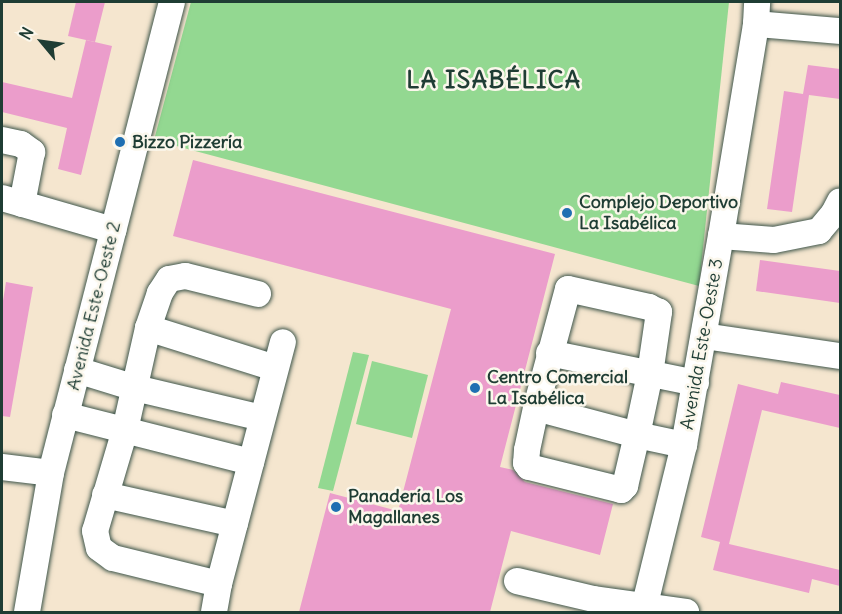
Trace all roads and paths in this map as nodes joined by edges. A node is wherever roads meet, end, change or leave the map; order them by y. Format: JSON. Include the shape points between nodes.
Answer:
{"nodes":[{"id":1,"x":172,"y":2,"type":"edge"},
{"id":2,"x":756,"y":13,"type":"edge"},
{"id":3,"x":840,"y":31,"type":"edge"},
{"id":4,"x":2,"y":140,"type":"edge"},
{"id":5,"x":12,"y":201,"type":"edge"},
{"id":6,"x":840,"y":201,"type":"edge"},
{"id":7,"x":113,"y":230,"type":"junction"},
{"id":8,"x":721,"y":236,"type":"junction"},
{"id":9,"x":258,"y":294,"type":"dead end"},
{"id":10,"x":148,"y":328,"type":"junction"},
{"id":11,"x":704,"y":336,"type":"junction"},
{"id":12,"x":283,"y":342,"type":"dead end"},
{"id":13,"x":549,"y":353,"type":"junction"},
{"id":14,"x":840,"y":356,"type":"edge"},
{"id":15,"x":275,"y":369,"type":"junction"},
{"id":16,"x":77,"y":370,"type":"junction"},
{"id":17,"x":650,"y":374,"type":"junction"},
{"id":18,"x":696,"y":383,"type":"junction"},
{"id":19,"x":135,"y":388,"type":"junction"},
{"id":20,"x":536,"y":408,"type":"junction"},
{"id":21,"x":66,"y":415,"type":"junction"},
{"id":22,"x":262,"y":418,"type":"junction"},
{"id":23,"x":125,"y":430,"type":"junction"},
{"id":24,"x":637,"y":435,"type":"junction"},
{"id":25,"x":684,"y":445,"type":"junction"},
{"id":26,"x":251,"y":462,"type":"junction"},
{"id":27,"x":2,"y":467,"type":"edge"},
{"id":28,"x":51,"y":472,"type":"junction"},
{"id":29,"x":105,"y":495,"type":"junction"},
{"id":30,"x":235,"y":524,"type":"junction"},
{"id":31,"x":517,"y":581,"type":"dead end"},
{"id":32,"x":219,"y":584,"type":"junction"},
{"id":33,"x":592,"y":606,"type":"edge"},
{"id":34,"x":644,"y":609,"type":"edge"},
{"id":35,"x":27,"y":612,"type":"edge"},
{"id":36,"x":214,"y":612,"type":"edge"},
{"id":37,"x":686,"y":612,"type":"edge"}],
"edges":[{"from":1,"to":7,"type":"street","name":"Avenida Este-Oeste 2"},
{"from":2,"to":3,"type":"street"},
{"from":2,"to":8,"type":"street","name":"Avenida Este-Oeste 3"},
{"from":4,"to":5,"type":"street","via":[[21,144],[32,152]]},
{"from":5,"to":7,"type":"street"},
{"from":6,"to":8,"type":"street","via":[[819,231],[774,240]]},
{"from":7,"to":16,"type":"street","name":"Avenida Este-Oeste 2"},
{"from":8,"to":11,"type":"street","name":"Avenida Este-Oeste 3"},
{"from":9,"to":10,"type":"street","via":[[185,276],[169,279]]},
{"from":10,"to":15,"type":"street"},
{"from":10,"to":19,"type":"street"},
{"from":11,"to":14,"type":"street"},
{"from":11,"to":18,"type":"street","name":"Avenida Este-Oeste 3"},
{"from":12,"to":15,"type":"street"},
{"from":13,"to":17,"type":"street"},
{"from":13,"to":17,"type":"street","via":[[568,289],[593,294],[659,312]]},
{"from":13,"to":20,"type":"street"},
{"from":15,"to":22,"type":"street"},
{"from":16,"to":19,"type":"street"},
{"from":16,"to":21,"type":"street","name":"Avenida Este-Oeste 2"},
{"from":17,"to":18,"type":"street"},
{"from":17,"to":24,"type":"street"},
{"from":18,"to":25,"type":"street","name":"Avenida Este-Oeste 3"},
{"from":19,"to":22,"type":"street"},
{"from":19,"to":23,"type":"street"},
{"from":20,"to":24,"type":"street"},
{"from":20,"to":24,"type":"street","via":[[526,464],[535,470],[621,490]]},
{"from":21,"to":23,"type":"street"},
{"from":21,"to":28,"type":"street","name":"Avenida Este-Oeste 2"},
{"from":22,"to":26,"type":"street"},
{"from":23,"to":26,"type":"street"},
{"from":23,"to":29,"type":"street"},
{"from":24,"to":25,"type":"street"},
{"from":25,"to":34,"type":"street","name":"Avenida Este-Oeste 3"},
{"from":26,"to":30,"type":"street"},
{"from":27,"to":28,"type":"street"},
{"from":28,"to":35,"type":"street","name":"Avenida Este-Oeste 2"},
{"from":29,"to":30,"type":"street"},
{"from":29,"to":32,"type":"street","via":[[95,531],[99,548],[113,558]]},
{"from":30,"to":32,"type":"street"},
{"from":31,"to":33,"type":"street"},
{"from":32,"to":36,"type":"street"},
{"from":33,"to":34,"type":"street"},
{"from":34,"to":37,"type":"street"}]}
